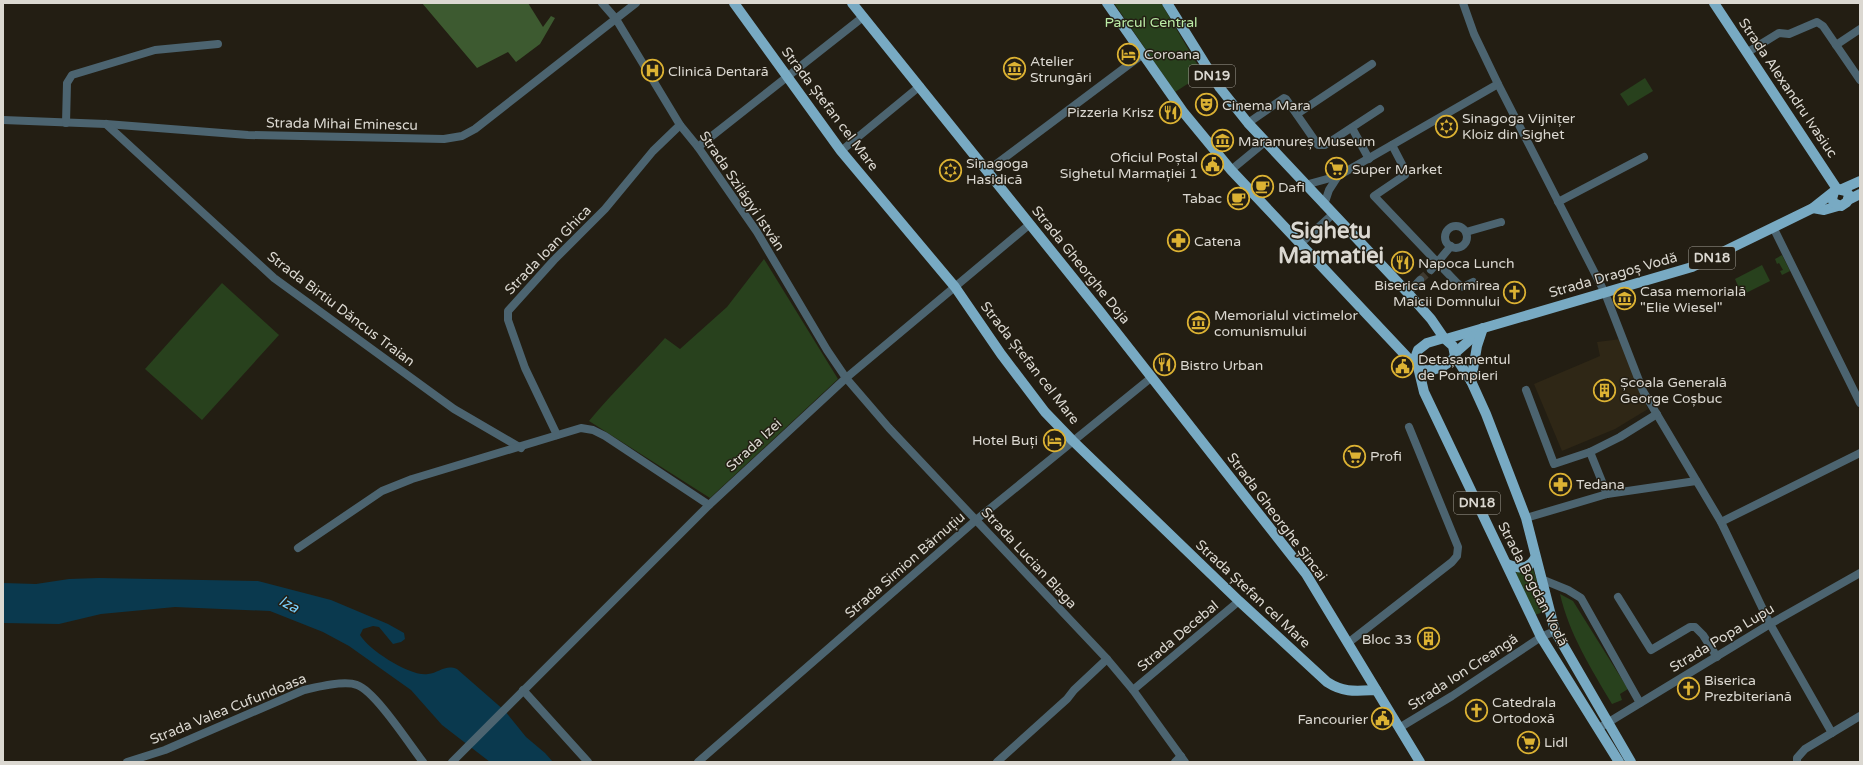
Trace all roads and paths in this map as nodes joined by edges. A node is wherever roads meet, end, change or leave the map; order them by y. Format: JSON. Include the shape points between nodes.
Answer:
{"nodes":[{"id":1,"x":602,"y":3,"type":"edge"},
{"id":2,"x":636,"y":3,"type":"edge"},
{"id":3,"x":734,"y":3,"type":"edge"},
{"id":4,"x":852,"y":3,"type":"edge"},
{"id":5,"x":1107,"y":3,"type":"edge"},
{"id":6,"x":1167,"y":3,"type":"edge"},
{"id":7,"x":1463,"y":3,"type":"edge"},
{"id":8,"x":1714,"y":3,"type":"edge"},
{"id":9,"x":863,"y":17,"type":"junction"},
{"id":10,"x":616,"y":19,"type":"junction"},
{"id":11,"x":1860,"y":29,"type":"edge"},
{"id":12,"x":218,"y":44,"type":"dead end"},
{"id":13,"x":1836,"y":45,"type":"junction"},
{"id":14,"x":1748,"y":52,"type":"junction"},
{"id":15,"x":1143,"y":54,"type":"junction"},
{"id":16,"x":1372,"y":64,"type":"dead end"},
{"id":17,"x":788,"y":76,"type":"junction"},
{"id":18,"x":1860,"y":80,"type":"edge"},
{"id":19,"x":1498,"y":84,"type":"junction"},
{"id":20,"x":920,"y":86,"type":"junction"},
{"id":21,"x":1380,"y":109,"type":"dead end"},
{"id":22,"x":1297,"y":114,"type":"junction"},
{"id":23,"x":3,"y":120,"type":"edge"},
{"id":24,"x":66,"y":123,"type":"junction"},
{"id":25,"x":1248,"y":123,"type":"junction"},
{"id":26,"x":106,"y":124,"type":"junction"},
{"id":27,"x":680,"y":125,"type":"junction"},
{"id":28,"x":1352,"y":128,"type":"junction"},
{"id":29,"x":1265,"y":142,"type":"junction"},
{"id":30,"x":1392,"y":146,"type":"junction"},
{"id":31,"x":698,"y":147,"type":"junction"},
{"id":32,"x":841,"y":151,"type":"junction"},
{"id":33,"x":1644,"y":157,"type":"dead end"},
{"id":34,"x":1369,"y":159,"type":"junction"},
{"id":35,"x":1231,"y":170,"type":"junction"},
{"id":36,"x":987,"y":171,"type":"junction"},
{"id":37,"x":1338,"y":176,"type":"junction"},
{"id":38,"x":1860,"y":181,"type":"edge"},
{"id":39,"x":1305,"y":185,"type":"junction"},
{"id":40,"x":1838,"y":190,"type":"junction"},
{"id":41,"x":1860,"y":194,"type":"edge"},
{"id":42,"x":1848,"y":200,"type":"junction"},
{"id":43,"x":1558,"y":202,"type":"junction"},
{"id":44,"x":1324,"y":205,"type":"junction"},
{"id":45,"x":1838,"y":206,"type":"junction"},
{"id":46,"x":1813,"y":208,"type":"junction"},
{"id":47,"x":1333,"y":214,"type":"junction"},
{"id":48,"x":1501,"y":222,"type":"dead end"},
{"id":49,"x":1030,"y":224,"type":"junction"},
{"id":50,"x":1773,"y":227,"type":"junction"},
{"id":51,"x":1466,"y":232,"type":"junction"},
{"id":52,"x":1300,"y":244,"type":"junction"},
{"id":53,"x":1451,"y":246,"type":"junction"},
{"id":54,"x":1438,"y":263,"type":"junction"},
{"id":55,"x":1431,"y":270,"type":"tunnel mouth"},
{"id":56,"x":1420,"y":280,"type":"tunnel mouth"},
{"id":57,"x":1473,"y":282,"type":"dead end"},
{"id":58,"x":955,"y":287,"type":"junction"},
{"id":59,"x":1408,"y":293,"type":"junction"},
{"id":60,"x":1605,"y":293,"type":"junction"},
{"id":61,"x":1483,"y":328,"type":"junction"},
{"id":62,"x":1445,"y":339,"type":"junction"},
{"id":63,"x":1455,"y":355,"type":"junction"},
{"id":64,"x":1416,"y":364,"type":"junction"},
{"id":65,"x":1152,"y":377,"type":"junction"},
{"id":66,"x":846,"y":378,"type":"junction"},
{"id":67,"x":1471,"y":381,"type":"junction"},
{"id":68,"x":1526,"y":390,"type":"dead end"},
{"id":69,"x":1860,"y":403,"type":"edge"},
{"id":70,"x":1657,"y":414,"type":"junction"},
{"id":71,"x":1408,"y":427,"type":"dead end"},
{"id":72,"x":557,"y":435,"type":"junction"},
{"id":73,"x":1073,"y":441,"type":"junction"},
{"id":74,"x":521,"y":448,"type":"junction"},
{"id":75,"x":1590,"y":452,"type":"junction"},
{"id":76,"x":1860,"y":453,"type":"edge"},
{"id":77,"x":1696,"y":481,"type":"junction"},
{"id":78,"x":1607,"y":494,"type":"junction"},
{"id":79,"x":709,"y":505,"type":"junction"},
{"id":80,"x":1526,"y":518,"type":"junction"},
{"id":81,"x":976,"y":520,"type":"junction"},
{"id":82,"x":1721,"y":522,"type":"junction"},
{"id":83,"x":298,"y":548,"type":"dead end"},
{"id":84,"x":1535,"y":558,"type":"junction"},
{"id":85,"x":1507,"y":564,"type":"junction"},
{"id":86,"x":1860,"y":573,"type":"edge"},
{"id":87,"x":1541,"y":579,"type":"junction"},
{"id":88,"x":1618,"y":597,"type":"dead end"},
{"id":89,"x":1239,"y":601,"type":"junction"},
{"id":90,"x":1770,"y":624,"type":"junction"},
{"id":91,"x":1555,"y":631,"type":"junction"},
{"id":92,"x":1541,"y":637,"type":"junction"},
{"id":93,"x":1348,"y":643,"type":"junction"},
{"id":94,"x":1717,"y":656,"type":"junction"},
{"id":95,"x":1107,"y":659,"type":"junction"},
{"id":96,"x":523,"y":690,"type":"junction"},
{"id":97,"x":1133,"y":690,"type":"junction"},
{"id":98,"x":1376,"y":690,"type":"junction"},
{"id":99,"x":1640,"y":703,"type":"junction"},
{"id":100,"x":1860,"y":716,"type":"edge"},
{"id":101,"x":1608,"y":723,"type":"junction"},
{"id":102,"x":1399,"y":728,"type":"junction"},
{"id":103,"x":1599,"y":728,"type":"junction"},
{"id":104,"x":1832,"y":733,"type":"junction"},
{"id":105,"x":1181,"y":760,"type":"edge"},
{"id":106,"x":127,"y":762,"type":"edge"},
{"id":107,"x":423,"y":762,"type":"edge"},
{"id":108,"x":452,"y":762,"type":"edge"},
{"id":109,"x":588,"y":762,"type":"edge"},
{"id":110,"x":698,"y":762,"type":"edge"},
{"id":111,"x":997,"y":762,"type":"edge"},
{"id":112,"x":1420,"y":762,"type":"edge"},
{"id":113,"x":1619,"y":762,"type":"edge"},
{"id":114,"x":1631,"y":762,"type":"edge"},
{"id":115,"x":1797,"y":762,"type":"edge"}],
"edges":[{"from":1,"to":10,"type":"street","name":"Strada Szilágyi István"},
{"from":2,"to":10,"type":"street","name":"Strada Mihai Eminescu"},
{"from":3,"to":17,"type":"main road","name":"Strada Ștefan cel Mare"},
{"from":4,"to":9,"type":"main road","name":"Strada Gheorghe Doja"},
{"from":5,"to":15,"type":"main road","number":"DN19"},
{"from":6,"to":25,"type":"main road","number":"DN19","via":[[1220,88]]},
{"from":7,"to":19,"type":"street","via":[[1474,34]]},
{"from":8,"to":14,"type":"main road","name":"Strada Alexandru Ivasiuc"},
{"from":9,"to":17,"type":"street"},
{"from":9,"to":20,"type":"main road","name":"Strada Gheorghe Doja"},
{"from":10,"to":26,"type":"street","name":"Strada Mihai Eminescu","via":[[475,129],[462,136],[444,139],[248,134]]},
{"from":10,"to":27,"type":"street","name":"Strada Szilágyi István"},
{"from":11,"to":13,"type":"street"},
{"from":12,"to":24,"type":"street","via":[[155,50],[72,75],[67,83]]},
{"from":13,"to":14,"type":"street","via":[[1823,26],[1817,22],[1789,34],[1779,33]]},
{"from":13,"to":18,"type":"street"},
{"from":14,"to":40,"type":"main road","name":"Strada Alexandru Ivasiuc"},
{"from":15,"to":35,"type":"main road","number":"DN19","via":[[1184,113]]},
{"from":15,"to":36,"type":"street"},
{"from":16,"to":22,"type":"street"},
{"from":17,"to":31,"type":"street"},
{"from":17,"to":32,"type":"main road","name":"Strada Ștefan cel Mare"},
{"from":19,"to":30,"type":"street"},
{"from":19,"to":43,"type":"street"},
{"from":20,"to":32,"type":"street"},
{"from":20,"to":36,"type":"main road","name":"Strada Gheorghe Doja"},
{"from":21,"to":28,"type":"street"},
{"from":22,"to":25,"type":"street","via":[[1284,98]]},
{"from":22,"to":28,"type":"street","via":[[1321,146],[1325,146]]},
{"from":23,"to":24,"type":"street","name":"Strada Mihai Eminescu"},
{"from":24,"to":26,"type":"street","name":"Strada Mihai Eminescu"},
{"from":25,"to":29,"type":"main road","number":"DN19"},
{"from":26,"to":74,"type":"street","name":"Strada Birtiu Dăncus Traian","via":[[274,278],[454,409]]},
{"from":27,"to":31,"type":"street","name":"Strada Szilágyi István"},
{"from":27,"to":72,"type":"street","name":"Strada Ioan Ghica","via":[[653,151],[605,209],[508,311],[508,320],[525,368]]},
{"from":28,"to":34,"type":"street"},
{"from":29,"to":35,"type":"street"},
{"from":29,"to":39,"type":"main road","number":"DN19"},
{"from":30,"to":34,"type":"street"},
{"from":30,"to":54,"type":"street","via":[[1405,175],[1374,196]]},
{"from":31,"to":66,"type":"street","name":"Strada Szilágyi István","via":[[757,232]]},
{"from":32,"to":58,"type":"main road","name":"Strada Ștefan cel Mare"},
{"from":33,"to":43,"type":"street"},
{"from":34,"to":37,"type":"street"},
{"from":35,"to":52,"type":"main road","number":"DN19"},
{"from":36,"to":49,"type":"main road","name":"Strada Gheorghe Doja"},
{"from":37,"to":39,"type":"street"},
{"from":37,"to":44,"type":"street","via":[[1329,190]]},
{"from":38,"to":40,"type":"main road","name":"Strada Dragoș Vodă","number":"DN18"},
{"from":39,"to":44,"type":"main road","number":"DN19"},
{"from":40,"to":42,"type":"main road","via":[[1848,193]]},
{"from":40,"to":45,"type":"main road","via":[[1832,199]]},
{"from":40,"to":46,"type":"main road","name":"Strada Dragoș Vodă","number":"DN18"},
{"from":41,"to":42,"type":"main road"},
{"from":42,"to":45,"type":"main road","via":[[1846,204]]},
{"from":43,"to":60,"type":"street"},
{"from":44,"to":47,"type":"main road","number":"DN19"},
{"from":45,"to":46,"type":"main road","name":"Strada Dragoș Vodă","number":"DN18","via":[[1824,210]]},
{"from":46,"to":50,"type":"main road","name":"Strada Dragoș Vodă","number":"DN18"},
{"from":47,"to":52,"type":"street"},
{"from":47,"to":59,"type":"main road","number":"DN19"},
{"from":48,"to":51,"type":"street"},
{"from":49,"to":58,"type":"street","name":"Strada Izei"},
{"from":49,"to":65,"type":"main road","name":"Strada Gheorghe Doja"},
{"from":50,"to":60,"type":"main road","name":"Strada Dragoș Vodă","number":"DN18","via":[[1692,267]]},
{"from":50,"to":69,"type":"street"},
{"from":51,"to":53,"type":"street","via":[[1464,245]]},
{"from":51,"to":53,"type":"street","via":[[1464,228],[1455,226],[1448,230],[1446,239]]},
{"from":52,"to":64,"type":"main road","number":"DN19"},
{"from":53,"to":54,"type":"street"},
{"from":54,"to":55,"type":"street"},
{"from":54,"to":57,"type":"street","via":[[1457,283],[1463,286]]},
{"from":56,"to":59,"type":"street"},
{"from":58,"to":66,"type":"street","name":"Strada Izei"},
{"from":58,"to":73,"type":"main road","name":"Strada Ștefan cel Mare","via":[[1045,412]]},
{"from":59,"to":62,"type":"main road","number":"DN19"},
{"from":60,"to":61,"type":"main road","name":"Strada Dragoș Vodă","number":"DN18"},
{"from":60,"to":70,"type":"street","via":[[1643,391]]},
{"from":61,"to":62,"type":"main road","name":"Strada Dragoș Vodă"},
{"from":61,"to":63,"type":"main road","name":"Strada Dragoș Vodă"},
{"from":61,"to":67,"type":"main road","via":[[1474,358]]},
{"from":62,"to":63,"type":"main road","via":[[1453,346]]},
{"from":62,"to":64,"type":"main road","via":[[1421,347],[1416,352]]},
{"from":63,"to":64,"type":"main road","via":[[1447,363],[1429,371]]},
{"from":63,"to":67,"type":"main road","number":"DN18"},
{"from":64,"to":85,"type":"main road","name":"Strada Bogdan Vodă","number":"DN18","via":[[1424,392]]},
{"from":65,"to":73,"type":"street","name":"Strada Simion Bărnuțiu"},
{"from":65,"to":93,"type":"main road","name":"Strada Gheorghe Șincai","via":[[1306,574]]},
{"from":66,"to":79,"type":"street","name":"Strada Izei"},
{"from":66,"to":81,"type":"street","name":"Strada Lucian Blaga"},
{"from":67,"to":80,"type":"main road","number":"DN18"},
{"from":68,"to":75,"type":"street","via":[[1554,464]]},
{"from":70,"to":75,"type":"street"},
{"from":70,"to":77,"type":"street"},
{"from":71,"to":93,"type":"street","via":[[1458,547],[1457,556]]},
{"from":72,"to":74,"type":"street"},
{"from":72,"to":79,"type":"street","via":[[581,428],[593,430]]},
{"from":73,"to":81,"type":"street","name":"Strada Simion Bărnuțiu"},
{"from":73,"to":89,"type":"main road","name":"Strada Ștefan cel Mare"},
{"from":74,"to":83,"type":"street","via":[[412,479],[382,491]]},
{"from":75,"to":78,"type":"street"},
{"from":76,"to":82,"type":"street"},
{"from":77,"to":78,"type":"street"},
{"from":77,"to":82,"type":"street"},
{"from":78,"to":80,"type":"street"},
{"from":79,"to":96,"type":"street","name":"Strada Izei"},
{"from":80,"to":84,"type":"main road","name":"Strada Bogdan Vodă","number":"DN18"},
{"from":81,"to":95,"type":"street","name":"Strada Lucian Blaga"},
{"from":81,"to":110,"type":"street","name":"Strada Simion Bărnuțiu"},
{"from":82,"to":90,"type":"street"},
{"from":84,"to":85,"type":"main road","via":[[1526,567],[1517,568]]},
{"from":84,"to":87,"type":"main road","name":"Strada Bogdan Vodă","number":"DN18"},
{"from":85,"to":92,"type":"main road","name":"Strada Bogdan Vodă","number":"DN18"},
{"from":86,"to":90,"type":"street","name":"Strada Popa Lupu"},
{"from":87,"to":91,"type":"main road","name":"Strada Bogdan Vodă","number":"DN18"},
{"from":87,"to":99,"type":"street","via":[[1581,598]]},
{"from":88,"to":94,"type":"street","via":[[1651,650],[1690,626],[1699,629]]},
{"from":89,"to":97,"type":"street","name":"Strada Decebal"},
{"from":89,"to":98,"type":"main road","name":"Strada Ștefan cel Mare","via":[[1327,682],[1338,689],[1348,691]]},
{"from":90,"to":94,"type":"street","name":"Strada Popa Lupu"},
{"from":90,"to":104,"type":"street"},
{"from":91,"to":92,"type":"street","name":"Strada Ion Creangă"},
{"from":91,"to":101,"type":"main road","name":"Strada Bogdan Vodă","number":"DN18"},
{"from":92,"to":102,"type":"street","name":"Strada Ion Creangă"},
{"from":92,"to":103,"type":"main road","name":"Strada Bogdan Vodă","number":"DN18"},
{"from":93,"to":98,"type":"main road","name":"Strada Gheorghe Șincai"},
{"from":94,"to":99,"type":"street","name":"Strada Popa Lupu"},
{"from":95,"to":97,"type":"street","name":"Strada Lucian Blaga"},
{"from":95,"to":111,"type":"street"},
{"from":96,"to":108,"type":"street","name":"Strada Izei"},
{"from":96,"to":109,"type":"street"},
{"from":97,"to":105,"type":"street","name":"Strada Lucian Blaga"},
{"from":98,"to":102,"type":"main road","name":"Strada Gheorghe Șincai"},
{"from":99,"to":101,"type":"street","name":"Strada Popa Lupu"},
{"from":100,"to":104,"type":"street"},
{"from":101,"to":103,"type":"street","name":"Strada Popa Lupu"},
{"from":101,"to":114,"type":"main road","name":"Strada Bogdan Vodă","number":"DN18"},
{"from":102,"to":112,"type":"main road","name":"Strada Gheorghe Șincai"},
{"from":103,"to":113,"type":"main road","name":"Strada Bogdan Vodă","number":"DN18"},
{"from":104,"to":115,"type":"street","via":[[1805,749],[1797,758]]},
{"from":106,"to":107,"type":"street","name":"Strada Valea Cufundoasa","via":[[166,750],[304,690],[341,684],[356,684],[370,694]]}]}
